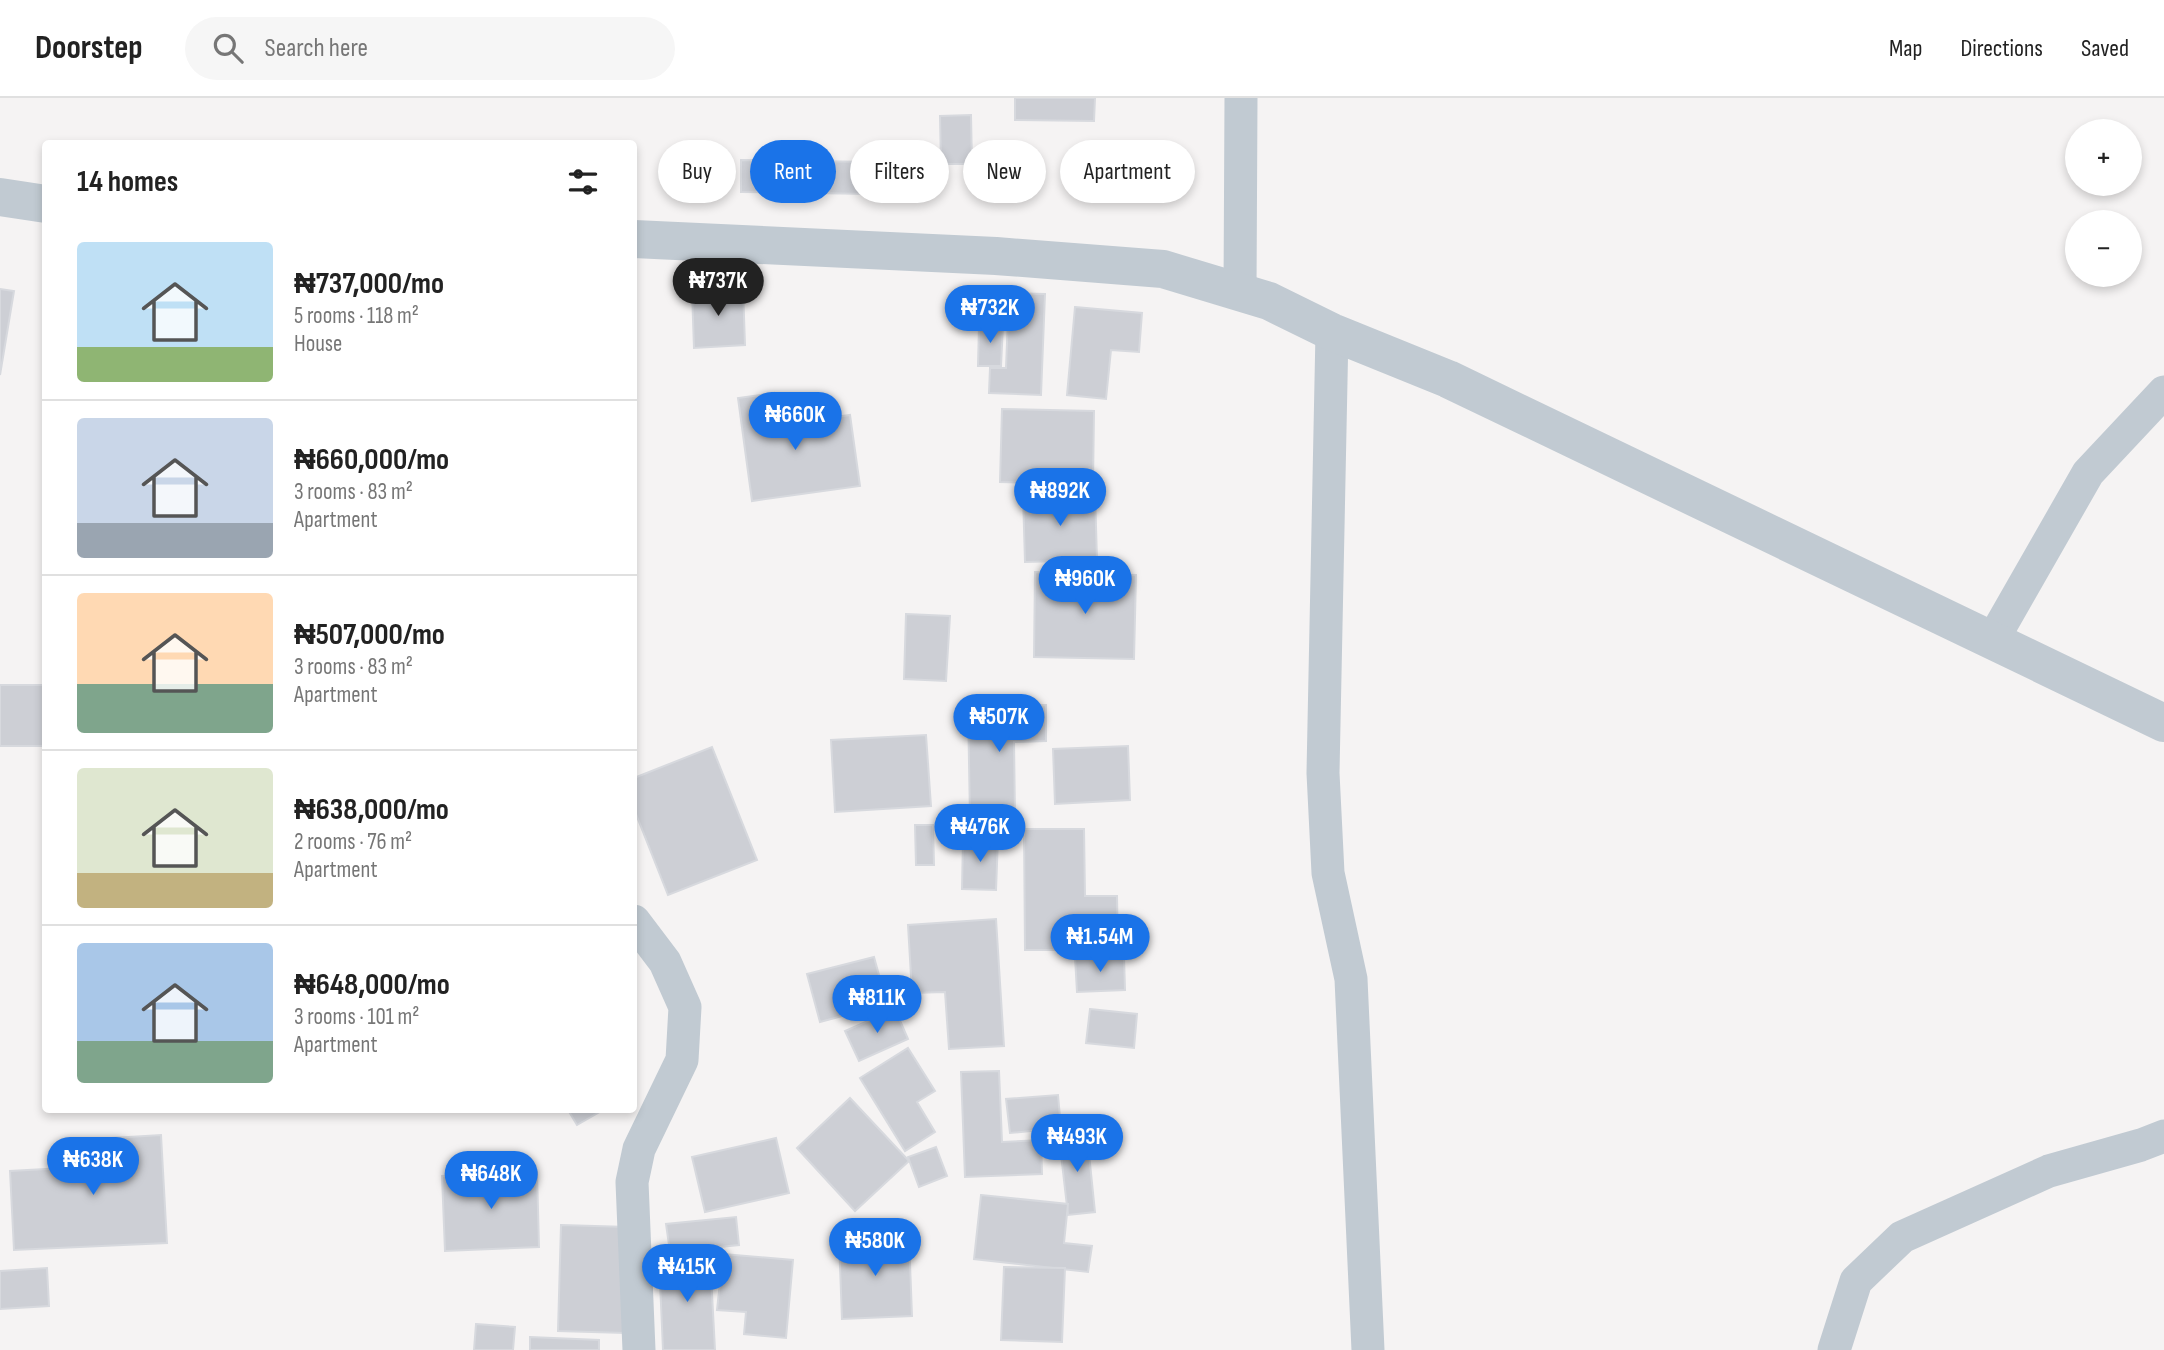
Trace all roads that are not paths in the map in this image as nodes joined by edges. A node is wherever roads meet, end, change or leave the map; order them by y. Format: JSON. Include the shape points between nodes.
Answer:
{"nodes":[{"id":1,"x":1241,"y":98,"type":"edge"},
{"id":2,"x":0,"y":197,"type":"edge"},
{"id":3,"x":42,"y":203,"type":"edge"},
{"id":4,"x":637,"y":239,"type":"edge"},
{"id":5,"x":1240,"y":292,"type":"junction"},
{"id":6,"x":1332,"y":332,"type":"junction"},
{"id":7,"x":2164,"y":391,"type":"edge"},
{"id":8,"x":1992,"y":641,"type":"junction"},
{"id":9,"x":2164,"y":723,"type":"edge"},
{"id":10,"x":637,"y":925,"type":"edge"},
{"id":11,"x":2164,"y":1136,"type":"edge"},
{"id":12,"x":639,"y":1350,"type":"edge"},
{"id":13,"x":1368,"y":1350,"type":"edge"},
{"id":14,"x":1834,"y":1350,"type":"edge"}],
"edges":[{"from":1,"to":5,"type":"street"},
{"from":2,"to":3,"type":"street"},
{"from":4,"to":5,"type":"street","via":[[996,256],[1163,269]]},
{"from":5,"to":6,"type":"street"},
{"from":6,"to":8,"type":"street","via":[[1448,379]]},
{"from":6,"to":13,"type":"street","via":[[1323,773],[1328,873],[1351,979]]},
{"from":7,"to":8,"type":"street","via":[[2088,473]]},
{"from":8,"to":9,"type":"street"},
{"from":10,"to":12,"type":"street","via":[[664,962],[685,1007],[682,1060],[639,1149],[632,1182]]},
{"from":11,"to":14,"type":"street","via":[[2049,1171],[1902,1237],[1856,1281]]}]}
